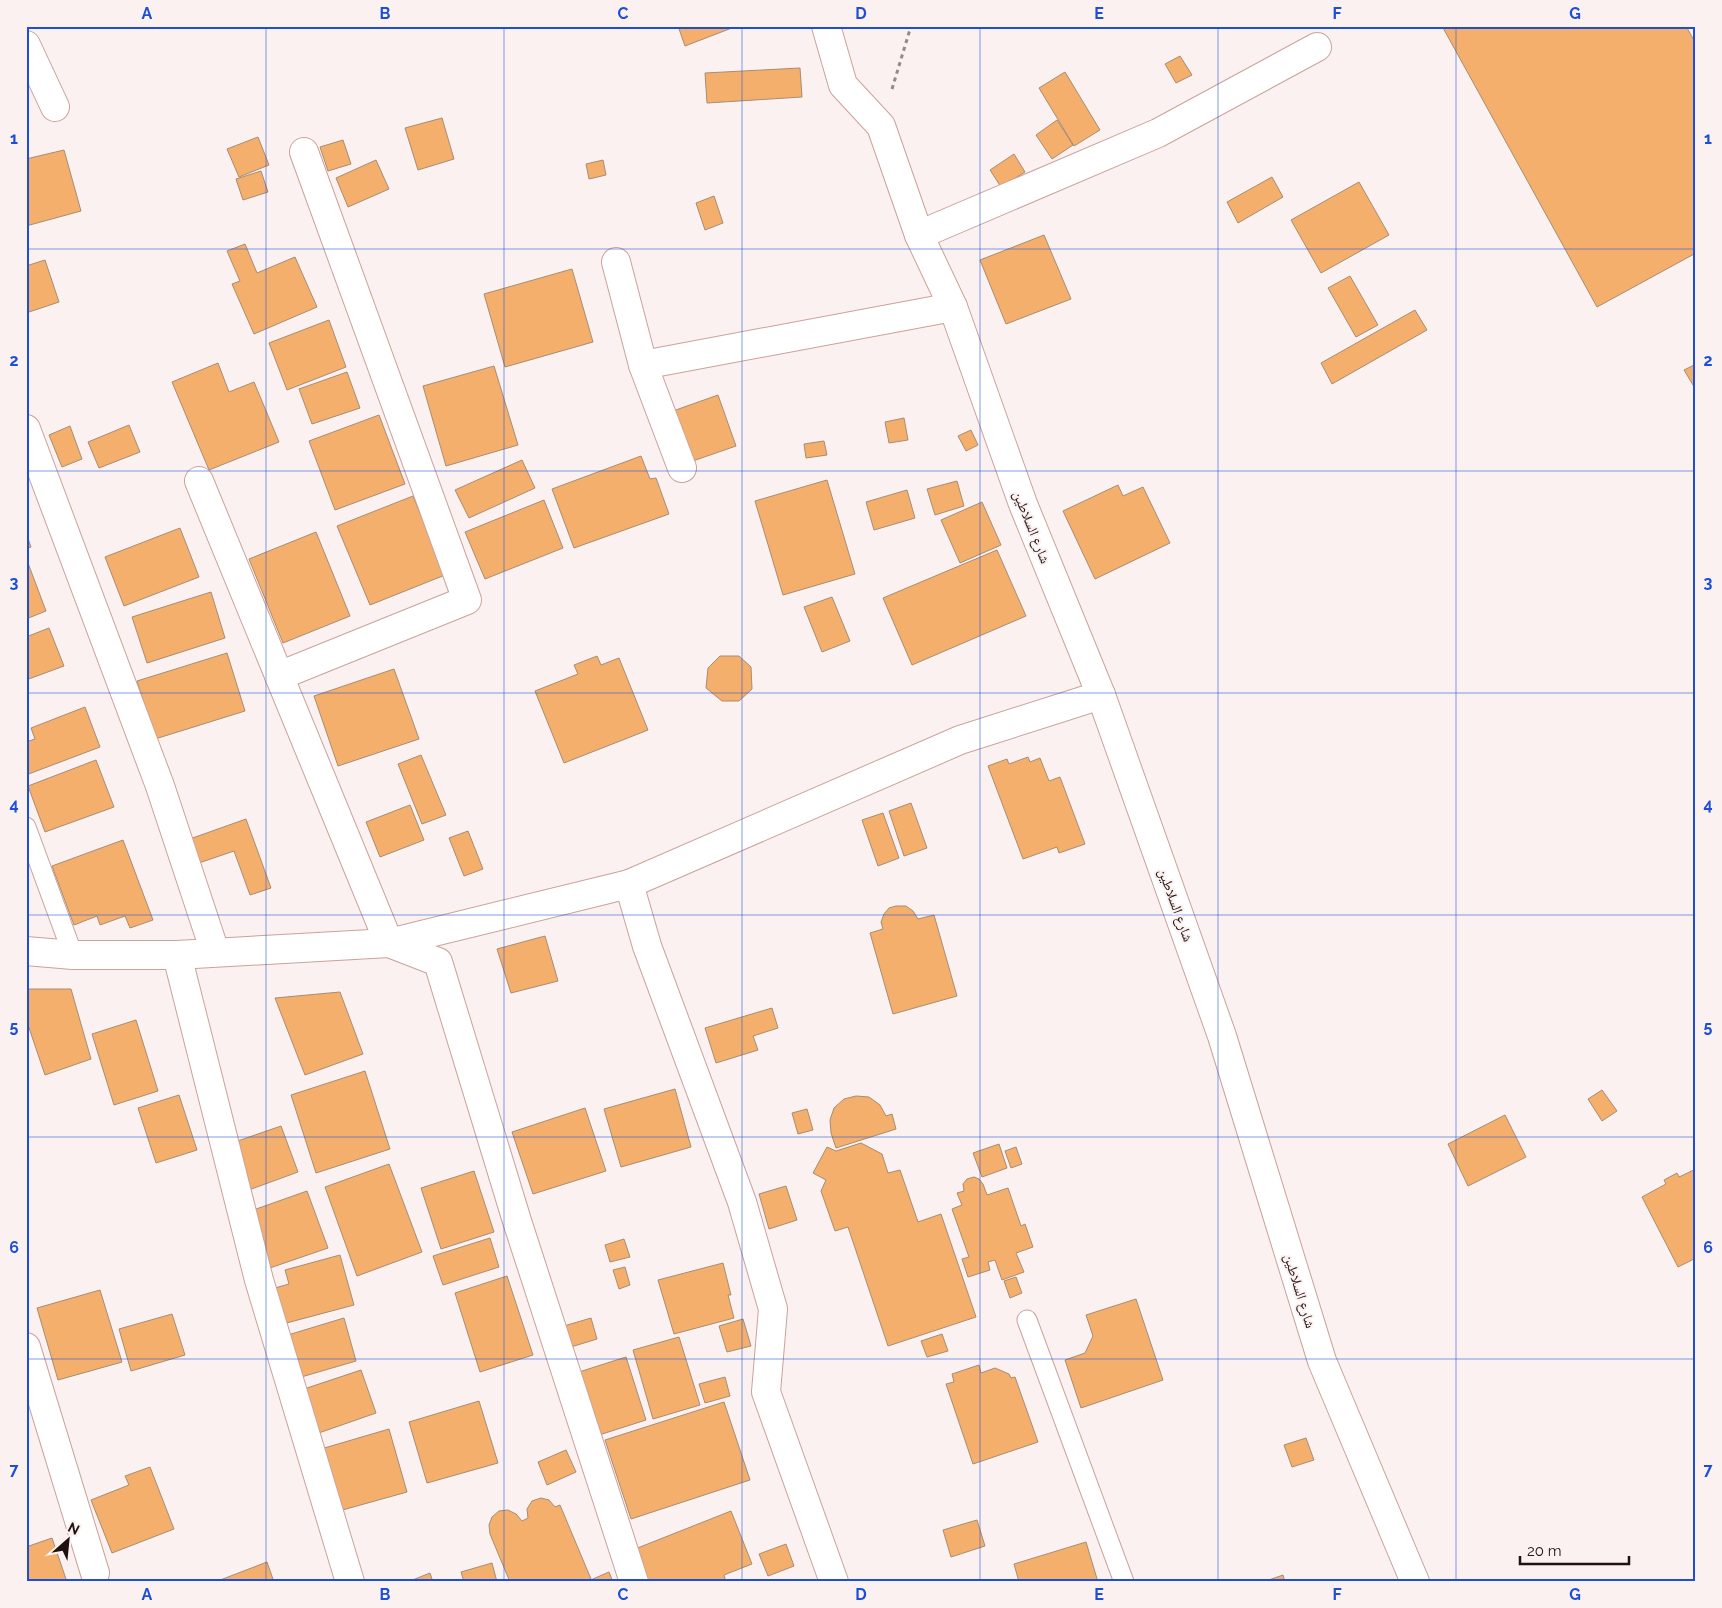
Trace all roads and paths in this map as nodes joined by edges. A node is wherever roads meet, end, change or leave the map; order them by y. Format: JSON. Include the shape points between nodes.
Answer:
{"nodes":[{"id":1,"x":826,"y":26,"type":"edge"},
{"id":2,"x":911,"y":26,"type":"edge"},
{"id":3,"x":26,"y":45,"type":"edge"},
{"id":4,"x":1317,"y":46,"type":"dead end"},
{"id":5,"x":55,"y":107,"type":"dead end"},
{"id":6,"x":881,"y":126,"type":"junction"},
{"id":7,"x":304,"y":152,"type":"dead end"},
{"id":8,"x":920,"y":235,"type":"junction"},
{"id":9,"x":616,"y":262,"type":"dead end"},
{"id":10,"x":953,"y":307,"type":"junction"},
{"id":11,"x":643,"y":365,"type":"junction"},
{"id":12,"x":26,"y":429,"type":"edge"},
{"id":13,"x":682,"y":468,"type":"dead end"},
{"id":14,"x":200,"y":481,"type":"dead end"},
{"id":15,"x":279,"y":676,"type":"junction"},
{"id":16,"x":1100,"y":696,"type":"junction"},
{"id":17,"x":26,"y":827,"type":"edge"},
{"id":18,"x":629,"y":884,"type":"junction"},
{"id":19,"x":390,"y":943,"type":"junction"},
{"id":20,"x":26,"y":951,"type":"edge"},
{"id":21,"x":215,"y":952,"type":"junction"},
{"id":22,"x":73,"y":955,"type":"junction"},
{"id":23,"x":177,"y":955,"type":"junction"},
{"id":24,"x":1027,"y":1320,"type":"dead end"},
{"id":25,"x":26,"y":1347,"type":"edge"},
{"id":26,"x":95,"y":1573,"type":"dead end"},
{"id":27,"x":350,"y":1582,"type":"edge"},
{"id":28,"x":634,"y":1582,"type":"edge"},
{"id":29,"x":834,"y":1582,"type":"edge"},
{"id":30,"x":1124,"y":1582,"type":"edge"},
{"id":31,"x":1414,"y":1582,"type":"edge"}],
"edges":[{"from":1,"to":6,"type":"street","via":[[844,85]]},
{"from":2,"to":6,"type":"path"},
{"from":3,"to":5,"type":"street"},
{"from":4,"to":8,"type":"street","via":[[1158,133]]},
{"from":6,"to":8,"type":"street","name":"شارع السلاطين"},
{"from":7,"to":15,"type":"street","via":[[467,600]]},
{"from":8,"to":10,"type":"street","name":"شارع السلاطين"},
{"from":9,"to":11,"type":"street"},
{"from":10,"to":11,"type":"street"},
{"from":10,"to":16,"type":"street","name":"شارع السلاطين","via":[[1023,504]]},
{"from":11,"to":13,"type":"street"},
{"from":12,"to":21,"type":"street","via":[[160,786]]},
{"from":14,"to":15,"type":"street"},
{"from":15,"to":19,"type":"street"},
{"from":16,"to":18,"type":"street","via":[[960,740]]},
{"from":16,"to":31,"type":"street","name":"شارع السلاطين","via":[[1222,1036],[1322,1361]]},
{"from":17,"to":22,"type":"lane"},
{"from":18,"to":19,"type":"street"},
{"from":18,"to":29,"type":"street","via":[[647,946],[742,1202],[773,1309],[766,1392]]},
{"from":19,"to":21,"type":"street"},
{"from":19,"to":28,"type":"street","via":[[438,962],[517,1221]]},
{"from":20,"to":22,"type":"street"},
{"from":21,"to":23,"type":"street"},
{"from":22,"to":23,"type":"street"},
{"from":23,"to":27,"type":"street","via":[[259,1280]]},
{"from":24,"to":30,"type":"lane"},
{"from":25,"to":26,"type":"street"}]}
